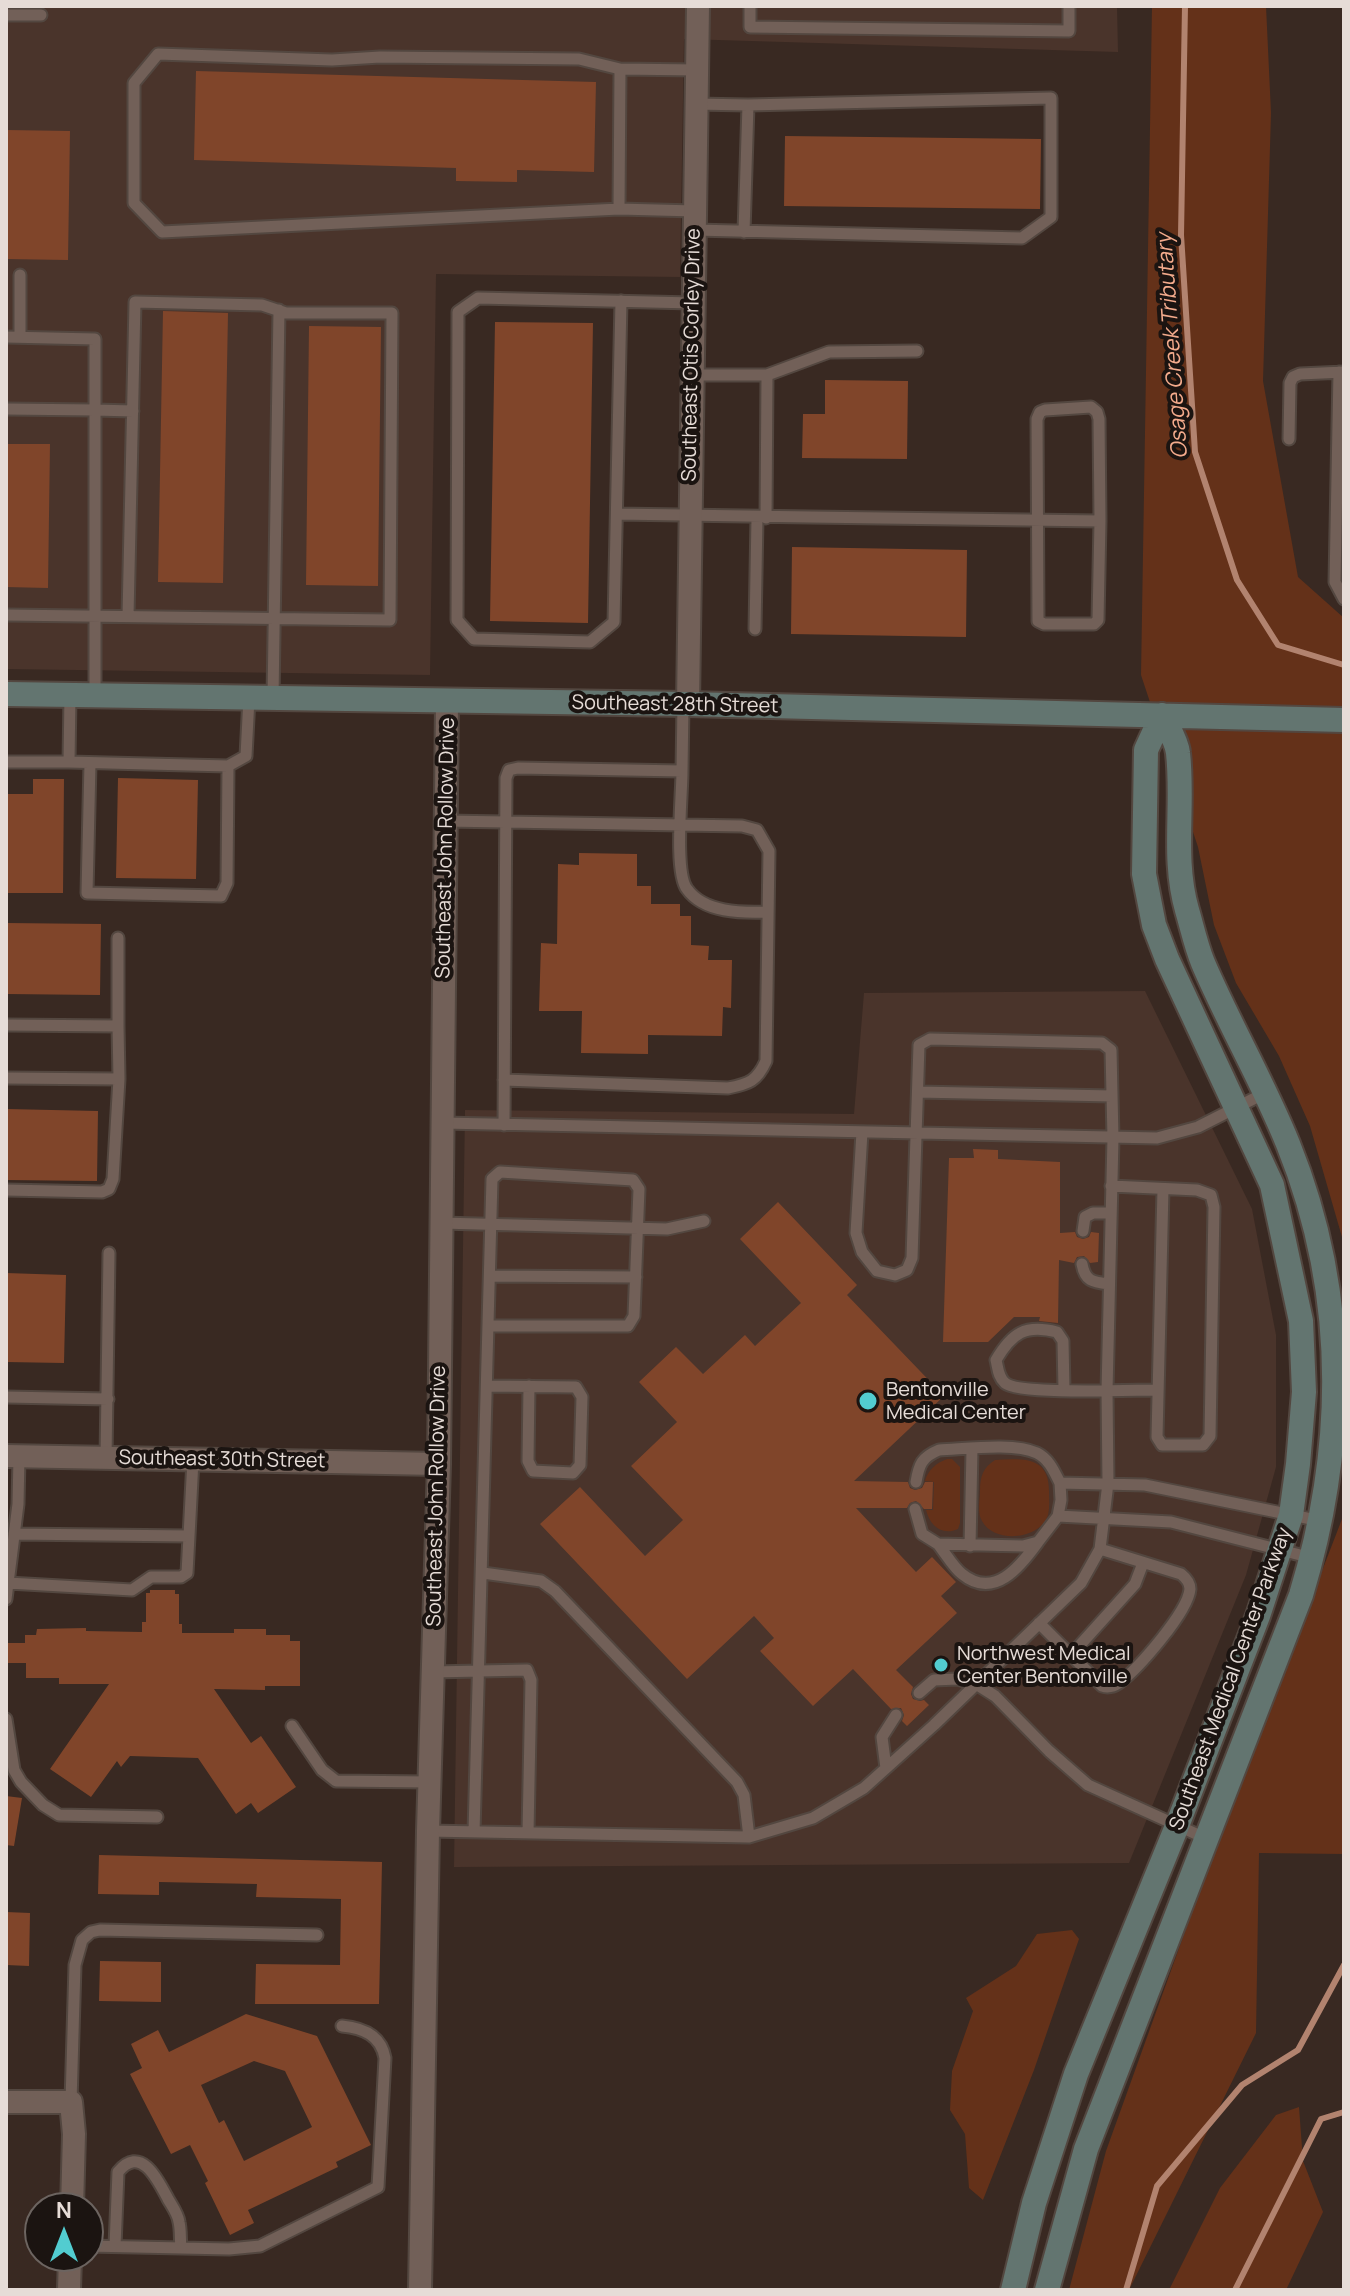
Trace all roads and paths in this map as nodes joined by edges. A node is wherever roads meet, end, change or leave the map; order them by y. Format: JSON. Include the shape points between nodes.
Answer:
{"nodes":[{"id":1,"x":698,"y":6,"type":"edge"},
{"id":2,"x":750,"y":6,"type":"edge"},
{"id":3,"x":1069,"y":6,"type":"edge"},
{"id":4,"x":6,"y":15,"type":"edge"},
{"id":5,"x":41,"y":15,"type":"dead end"},
{"id":6,"x":620,"y":69,"type":"junction"},
{"id":7,"x":697,"y":70,"type":"junction"},
{"id":8,"x":696,"y":104,"type":"junction"},
{"id":9,"x":748,"y":105,"type":"junction"},
{"id":10,"x":619,"y":209,"type":"junction"},
{"id":11,"x":695,"y":220,"type":"junction"},
{"id":12,"x":744,"y":232,"type":"junction"},
{"id":13,"x":20,"y":275,"type":"dead end"},
{"id":14,"x":621,"y":301,"type":"junction"},
{"id":15,"x":693,"y":303,"type":"junction"},
{"id":16,"x":279,"y":310,"type":"junction"},
{"id":17,"x":6,"y":337,"type":"edge"},
{"id":18,"x":20,"y":337,"type":"junction"},
{"id":19,"x":917,"y":351,"type":"dead end"},
{"id":20,"x":1342,"y":372,"type":"edge"},
{"id":21,"x":692,"y":375,"type":"junction"},
{"id":22,"x":767,"y":375,"type":"junction"},
{"id":23,"x":6,"y":409,"type":"edge"},
{"id":24,"x":95,"y":410,"type":"junction"},
{"id":25,"x":133,"y":411,"type":"junction"},
{"id":26,"x":1289,"y":439,"type":"dead end"},
{"id":27,"x":617,"y":514,"type":"junction"},
{"id":28,"x":689,"y":515,"type":"junction"},
{"id":29,"x":762,"y":518,"type":"junction"},
{"id":30,"x":1038,"y":520,"type":"junction"},
{"id":31,"x":1100,"y":521,"type":"junction"},
{"id":32,"x":1344,"y":599,"type":"edge"},
{"id":33,"x":6,"y":615,"type":"edge"},
{"id":34,"x":94,"y":615,"type":"junction"},
{"id":35,"x":128,"y":616,"type":"junction"},
{"id":36,"x":273,"y":618,"type":"junction"},
{"id":37,"x":755,"y":629,"type":"dead end"},
{"id":38,"x":6,"y":694,"type":"edge"},
{"id":39,"x":70,"y":695,"type":"junction"},
{"id":40,"x":95,"y":695,"type":"junction"},
{"id":41,"x":261,"y":698,"type":"junction"},
{"id":42,"x":447,"y":702,"type":"junction"},
{"id":43,"x":685,"y":704,"type":"junction"},
{"id":44,"x":1162,"y":715,"type":"junction"},
{"id":45,"x":1344,"y":720,"type":"edge"},
{"id":46,"x":6,"y":762,"type":"edge"},
{"id":47,"x":69,"y":762,"type":"junction"},
{"id":48,"x":90,"y":763,"type":"junction"},
{"id":49,"x":228,"y":766,"type":"junction"},
{"id":50,"x":682,"y":771,"type":"junction"},
{"id":51,"x":446,"y":821,"type":"junction"},
{"id":52,"x":506,"y":823,"type":"junction"},
{"id":53,"x":681,"y":825,"type":"junction"},
{"id":54,"x":768,"y":912,"type":"junction"},
{"id":55,"x":118,"y":938,"type":"dead end"},
{"id":56,"x":6,"y":1025,"type":"edge"},
{"id":57,"x":118,"y":1026,"type":"junction"},
{"id":58,"x":6,"y":1078,"type":"edge"},
{"id":59,"x":119,"y":1079,"type":"junction"},
{"id":60,"x":504,"y":1080,"type":"junction"},
{"id":61,"x":918,"y":1092,"type":"junction"},
{"id":62,"x":1265,"y":1093,"type":"junction"},
{"id":63,"x":1112,"y":1096,"type":"junction"},
{"id":64,"x":1237,"y":1109,"type":"junction"},
{"id":65,"x":443,"y":1123,"type":"junction"},
{"id":66,"x":504,"y":1125,"type":"junction"},
{"id":67,"x":862,"y":1132,"type":"junction"},
{"id":68,"x":917,"y":1133,"type":"junction"},
{"id":69,"x":1113,"y":1138,"type":"junction"},
{"id":70,"x":1111,"y":1186,"type":"junction"},
{"id":71,"x":1163,"y":1189,"type":"junction"},
{"id":72,"x":6,"y":1190,"type":"edge"},
{"id":73,"x":1110,"y":1213,"type":"junction"},
{"id":74,"x":704,"y":1221,"type":"dead end"},
{"id":75,"x":441,"y":1223,"type":"junction"},
{"id":76,"x":492,"y":1224,"type":"junction"},
{"id":77,"x":639,"y":1227,"type":"junction"},
{"id":78,"x":1083,"y":1231,"type":"dead end"},
{"id":79,"x":109,"y":1253,"type":"dead end"},
{"id":80,"x":1082,"y":1264,"type":"dead end"},
{"id":81,"x":490,"y":1276,"type":"junction"},
{"id":82,"x":636,"y":1277,"type":"junction"},
{"id":83,"x":1109,"y":1284,"type":"junction"},
{"id":84,"x":489,"y":1326,"type":"junction"},
{"id":85,"x":488,"y":1386,"type":"junction"},
{"id":86,"x":529,"y":1386,"type":"junction"},
{"id":87,"x":1064,"y":1390,"type":"junction"},
{"id":88,"x":1156,"y":1390,"type":"junction"},
{"id":89,"x":1107,"y":1391,"type":"junction"},
{"id":90,"x":6,"y":1397,"type":"edge"},
{"id":91,"x":108,"y":1399,"type":"junction"},
{"id":92,"x":972,"y":1449,"type":"junction"},
{"id":93,"x":13,"y":1456,"type":"edge"},
{"id":94,"x":106,"y":1458,"type":"junction"},
{"id":95,"x":193,"y":1460,"type":"junction"},
{"id":96,"x":439,"y":1464,"type":"junction"},
{"id":97,"x":916,"y":1482,"type":"dead end"},
{"id":98,"x":1060,"y":1483,"type":"junction"},
{"id":99,"x":1108,"y":1483,"type":"junction"},
{"id":100,"x":915,"y":1509,"type":"dead end"},
{"id":101,"x":1291,"y":1515,"type":"junction"},
{"id":102,"x":1058,"y":1516,"type":"junction"},
{"id":103,"x":1105,"y":1519,"type":"junction"},
{"id":104,"x":1321,"y":1521,"type":"junction"},
{"id":105,"x":14,"y":1534,"type":"junction"},
{"id":106,"x":189,"y":1536,"type":"junction"},
{"id":107,"x":1038,"y":1542,"type":"junction"},
{"id":108,"x":938,"y":1544,"type":"junction"},
{"id":109,"x":970,"y":1546,"type":"junction"},
{"id":110,"x":1100,"y":1549,"type":"junction"},
{"id":111,"x":1280,"y":1549,"type":"junction"},
{"id":112,"x":1312,"y":1558,"type":"junction"},
{"id":113,"x":1143,"y":1563,"type":"junction"},
{"id":114,"x":483,"y":1573,"type":"junction"},
{"id":115,"x":8,"y":1583,"type":"junction"},
{"id":116,"x":6,"y":1599,"type":"edge"},
{"id":117,"x":1039,"y":1623,"type":"junction"},
{"id":118,"x":1071,"y":1655,"type":"junction"},
{"id":119,"x":480,"y":1671,"type":"junction"},
{"id":120,"x":433,"y":1672,"type":"junction"},
{"id":121,"x":976,"y":1684,"type":"junction"},
{"id":122,"x":919,"y":1693,"type":"dead end"},
{"id":123,"x":896,"y":1715,"type":"dead end"},
{"id":124,"x":6,"y":1719,"type":"edge"},
{"id":125,"x":292,"y":1726,"type":"dead end"},
{"id":126,"x":886,"y":1768,"type":"junction"},
{"id":127,"x":429,"y":1782,"type":"junction"},
{"id":128,"x":157,"y":1817,"type":"dead end"},
{"id":129,"x":1177,"y":1826,"type":"junction"},
{"id":130,"x":428,"y":1831,"type":"junction"},
{"id":131,"x":474,"y":1832,"type":"junction"},
{"id":132,"x":528,"y":1833,"type":"junction"},
{"id":133,"x":749,"y":1837,"type":"junction"},
{"id":134,"x":1205,"y":1838,"type":"junction"},
{"id":135,"x":317,"y":1935,"type":"dead end"},
{"id":136,"x":342,"y":2026,"type":"dead end"},
{"id":137,"x":6,"y":2102,"type":"edge"},
{"id":138,"x":71,"y":2102,"type":"junction"},
{"id":139,"x":72,"y":2192,"type":"edge"},
{"id":140,"x":104,"y":2246,"type":"edge"},
{"id":141,"x":115,"y":2246,"type":"junction"},
{"id":142,"x":181,"y":2248,"type":"junction"},
{"id":143,"x":420,"y":2290,"type":"edge"},
{"id":144,"x":1013,"y":2290,"type":"edge"},
{"id":145,"x":1047,"y":2290,"type":"edge"}],
"edges":[{"from":1,"to":7,"type":"street","name":"Southeast Otis Corley Drive"},
{"from":2,"to":3,"type":"lane","via":[[750,27],[1069,31]]},
{"from":4,"to":5,"type":"lane"},
{"from":6,"to":7,"type":"lane"},
{"from":6,"to":10,"type":"lane"},
{"from":6,"to":10,"type":"lane","via":[[579,59],[158,54],[134,83],[134,203],[162,232]]},
{"from":7,"to":8,"type":"street","name":"Southeast Otis Corley Drive"},
{"from":8,"to":9,"type":"lane"},
{"from":8,"to":11,"type":"street","name":"Southeast Otis Corley Drive"},
{"from":9,"to":12,"type":"lane"},
{"from":9,"to":12,"type":"lane","via":[[1051,98],[1051,217],[1022,238]]},
{"from":10,"to":11,"type":"lane"},
{"from":11,"to":12,"type":"lane"},
{"from":11,"to":15,"type":"street","name":"Southeast Otis Corley Drive"},
{"from":13,"to":18,"type":"lane"},
{"from":14,"to":15,"type":"lane"},
{"from":14,"to":27,"type":"lane"},
{"from":14,"to":27,"type":"lane","via":[[478,298],[458,312],[457,620],[474,639],[590,642],[614,622]]},
{"from":15,"to":21,"type":"street","name":"Southeast Otis Corley Drive"},
{"from":16,"to":25,"type":"lane","via":[[262,305],[135,302]]},
{"from":16,"to":36,"type":"lane"},
{"from":16,"to":36,"type":"lane","via":[[392,313],[390,620]]},
{"from":17,"to":18,"type":"lane"},
{"from":18,"to":24,"type":"lane","via":[[95,339]]},
{"from":19,"to":22,"type":"lane","via":[[829,352]]},
{"from":20,"to":26,"type":"lane","via":[[1293,377]]},
{"from":20,"to":32,"type":"lane","via":[[1335,582]]},
{"from":21,"to":22,"type":"lane"},
{"from":21,"to":28,"type":"street","name":"Southeast Otis Corley Drive"},
{"from":22,"to":29,"type":"lane"},
{"from":23,"to":24,"type":"lane"},
{"from":24,"to":25,"type":"lane"},
{"from":24,"to":34,"type":"lane"},
{"from":25,"to":35,"type":"lane"},
{"from":27,"to":28,"type":"lane"},
{"from":28,"to":29,"type":"lane"},
{"from":28,"to":43,"type":"street","name":"Southeast Otis Corley Drive"},
{"from":29,"to":30,"type":"lane"},
{"from":29,"to":37,"type":"lane"},
{"from":30,"to":31,"type":"lane"},
{"from":30,"to":31,"type":"lane","via":[[1037,614],[1044,624],[1098,620]]},
{"from":30,"to":31,"type":"lane","via":[[1040,412],[1091,407],[1099,419]]},
{"from":33,"to":34,"type":"lane"},
{"from":34,"to":35,"type":"lane"},
{"from":34,"to":40,"type":"lane"},
{"from":35,"to":36,"type":"lane"},
{"from":36,"to":41,"type":"lane"},
{"from":38,"to":39,"type":"main road","name":"Southeast 28th Street"},
{"from":39,"to":40,"type":"main road","name":"Southeast 28th Street"},
{"from":39,"to":47,"type":"lane"},
{"from":40,"to":41,"type":"main road","name":"Southeast 28th Street"},
{"from":41,"to":42,"type":"main road","name":"Southeast 28th Street"},
{"from":41,"to":49,"type":"lane","via":[[246,756]]},
{"from":42,"to":43,"type":"main road","name":"Southeast 28th Street"},
{"from":42,"to":51,"type":"street","name":"Southeast John Rollow Drive"},
{"from":43,"to":44,"type":"main road","name":"Southeast 28th Street"},
{"from":43,"to":50,"type":"lane"},
{"from":44,"to":45,"type":"main road","name":"Southeast 28th Street"},
{"from":44,"to":62,"type":"main road","name":"Southeast Medical Center Parkway","via":[[1178,750],[1178,864],[1185,903],[1201,960]]},
{"from":44,"to":64,"type":"main road","name":"Southeast Medical Center Parkway","via":[[1146,750],[1144,874],[1167,959]]},
{"from":46,"to":47,"type":"lane"},
{"from":47,"to":48,"type":"lane"},
{"from":48,"to":49,"type":"lane"},
{"from":48,"to":49,"type":"lane","via":[[87,893],[221,896],[227,883]]},
{"from":50,"to":52,"type":"lane","via":[[509,770]]},
{"from":50,"to":53,"type":"lane"},
{"from":51,"to":52,"type":"lane"},
{"from":51,"to":65,"type":"street","name":"Southeast John Rollow Drive"},
{"from":52,"to":53,"type":"lane"},
{"from":52,"to":60,"type":"lane"},
{"from":53,"to":54,"type":"lane","via":[[680,873],[687,890],[710,905],[739,913]]},
{"from":53,"to":54,"type":"lane","via":[[757,830],[769,851]]},
{"from":54,"to":60,"type":"lane","via":[[766,1061],[751,1084],[728,1088]]},
{"from":55,"to":57,"type":"lane"},
{"from":56,"to":57,"type":"lane"},
{"from":57,"to":59,"type":"lane"},
{"from":58,"to":59,"type":"lane"},
{"from":59,"to":72,"type":"lane","via":[[109,1189]]},
{"from":60,"to":66,"type":"lane"},
{"from":61,"to":63,"type":"lane"},
{"from":61,"to":63,"type":"lane","via":[[919,1045],[930,1039],[1102,1043],[1111,1050]]},
{"from":61,"to":68,"type":"lane"},
{"from":62,"to":64,"type":"lane"},
{"from":62,"to":104,"type":"main road","name":"Southeast Medical Center Parkway","via":[[1305,1191],[1324,1269],[1335,1361],[1335,1420]]},
{"from":63,"to":69,"type":"lane"},
{"from":64,"to":69,"type":"lane","via":[[1173,1135]]},
{"from":64,"to":101,"type":"main road","name":"Southeast Medical Center Parkway","via":[[1272,1185],[1301,1321],[1304,1392]]},
{"from":65,"to":66,"type":"lane"},
{"from":65,"to":75,"type":"street","name":"Southeast John Rollow Drive"},
{"from":66,"to":67,"type":"lane"},
{"from":67,"to":68,"type":"lane"},
{"from":67,"to":68,"type":"lane","via":[[856,1233],[868,1262],[877,1271],[895,1275],[907,1270],[912,1258]]},
{"from":68,"to":69,"type":"lane"},
{"from":69,"to":70,"type":"lane"},
{"from":70,"to":71,"type":"lane"},
{"from":70,"to":73,"type":"lane"},
{"from":71,"to":88,"type":"lane"},
{"from":71,"to":88,"type":"lane","via":[[1197,1190],[1211,1195],[1214,1207],[1210,1436],[1203,1445],[1162,1445],[1157,1437]]},
{"from":73,"to":78,"type":"lane","via":[[1085,1217]]},
{"from":73,"to":83,"type":"lane"},
{"from":74,"to":77,"type":"lane","via":[[667,1229]]},
{"from":75,"to":76,"type":"lane"},
{"from":75,"to":96,"type":"street","name":"Southeast John Rollow Drive"},
{"from":76,"to":77,"type":"lane"},
{"from":76,"to":77,"type":"lane","via":[[492,1179],[500,1172],[633,1180],[639,1189]]},
{"from":76,"to":81,"type":"lane"},
{"from":77,"to":82,"type":"lane"},
{"from":79,"to":91,"type":"lane"},
{"from":80,"to":83,"type":"lane","via":[[1088,1280]]},
{"from":81,"to":82,"type":"lane"},
{"from":81,"to":84,"type":"lane"},
{"from":82,"to":84,"type":"lane","via":[[634,1316],[628,1326]]},
{"from":83,"to":89,"type":"lane"},
{"from":84,"to":85,"type":"lane"},
{"from":85,"to":86,"type":"lane"},
{"from":85,"to":114,"type":"lane"},
{"from":86,"to":86,"type":"lane","via":[[576,1387],[582,1397],[580,1465],[573,1473],[533,1471],[528,1461]]},
{"from":87,"to":87,"type":"lane","via":[[1014,1388],[1004,1382],[996,1360],[1007,1342],[1025,1329],[1057,1332],[1063,1341]]},
{"from":87,"to":89,"type":"lane"},
{"from":88,"to":89,"type":"lane"},
{"from":89,"to":99,"type":"lane"},
{"from":90,"to":91,"type":"lane"},
{"from":91,"to":94,"type":"lane"},
{"from":92,"to":97,"type":"lane","via":[[927,1455]]},
{"from":92,"to":98,"type":"lane","via":[[1022,1448],[1039,1454]]},
{"from":92,"to":109,"type":"lane"},
{"from":93,"to":94,"type":"street","name":"Southeast 30th Street"},
{"from":93,"to":105,"type":"lane"},
{"from":94,"to":95,"type":"street","name":"Southeast 30th Street"},
{"from":95,"to":96,"type":"street","name":"Southeast 30th Street"},
{"from":95,"to":106,"type":"lane"},
{"from":96,"to":120,"type":"street","name":"Southeast John Rollow Drive"},
{"from":98,"to":99,"type":"lane"},
{"from":98,"to":102,"type":"lane"},
{"from":99,"to":101,"type":"lane","via":[[1145,1485]]},
{"from":99,"to":103,"type":"lane"},
{"from":100,"to":108,"type":"lane","via":[[922,1534]]},
{"from":101,"to":104,"type":"lane"},
{"from":101,"to":111,"type":"main road","name":"Southeast Medical Center Parkway"},
{"from":102,"to":103,"type":"lane"},
{"from":102,"to":107,"type":"lane"},
{"from":103,"to":110,"type":"lane"},
{"from":103,"to":111,"type":"lane","via":[[1171,1522]]},
{"from":104,"to":112,"type":"main road","name":"Southeast Medical Center Parkway"},
{"from":105,"to":106,"type":"lane"},
{"from":105,"to":115,"type":"lane"},
{"from":106,"to":115,"type":"lane","via":[[187,1573],[151,1577],[132,1590]]},
{"from":107,"to":108,"type":"lane","via":[[1010,1577],[992,1584],[960,1573]]},
{"from":107,"to":109,"type":"lane"},
{"from":108,"to":109,"type":"lane"},
{"from":110,"to":113,"type":"lane"},
{"from":110,"to":117,"type":"lane","via":[[1081,1583]]},
{"from":111,"to":112,"type":"lane"},
{"from":111,"to":129,"type":"main road","name":"Southeast Medical Center Parkway"},
{"from":112,"to":134,"type":"main road","name":"Southeast Medical Center Parkway","via":[[1288,1633]]},
{"from":113,"to":118,"type":"lane","via":[[1135,1584]]},
{"from":113,"to":118,"type":"lane","via":[[1181,1574],[1190,1588],[1162,1639],[1109,1688]]},
{"from":114,"to":119,"type":"lane"},
{"from":114,"to":133,"type":"lane","via":[[541,1581],[555,1591],[737,1782],[744,1795]]},
{"from":115,"to":116,"type":"lane"},
{"from":117,"to":118,"type":"lane"},
{"from":117,"to":121,"type":"lane"},
{"from":119,"to":120,"type":"lane"},
{"from":119,"to":131,"type":"lane"},
{"from":119,"to":132,"type":"lane","via":[[527,1670],[531,1680]]},
{"from":120,"to":127,"type":"street","name":"Southeast John Rollow Drive"},
{"from":121,"to":122,"type":"lane","via":[[934,1680]]},
{"from":121,"to":126,"type":"lane"},
{"from":121,"to":129,"type":"lane","via":[[1088,1785]]},
{"from":123,"to":126,"type":"lane","via":[[882,1737]]},
{"from":124,"to":128,"type":"lane","via":[[14,1770],[43,1805],[59,1815]]},
{"from":125,"to":127,"type":"lane","via":[[322,1770],[336,1781]]},
{"from":126,"to":133,"type":"lane","via":[[864,1788],[813,1818]]},
{"from":127,"to":130,"type":"street","name":"Southeast John Rollow Drive"},
{"from":129,"to":134,"type":"lane"},
{"from":129,"to":144,"type":"main road","name":"Southeast Medical Center Parkway","via":[[1076,2074],[1034,2203]]},
{"from":130,"to":131,"type":"lane"},
{"from":130,"to":143,"type":"street","name":"Southeast John Rollow Drive"},
{"from":131,"to":132,"type":"lane"},
{"from":132,"to":133,"type":"lane"},
{"from":134,"to":145,"type":"main road","name":"Southeast Medical Center Parkway","via":[[1086,2149]]},
{"from":135,"to":138,"type":"lane","via":[[91,1932],[82,1940],[75,1965]]},
{"from":136,"to":142,"type":"lane","via":[[366,2031],[383,2048],[378,2187],[260,2246]]},
{"from":137,"to":138,"type":"street"},
{"from":138,"to":139,"type":"street"},
{"from":140,"to":141,"type":"lane"},
{"from":141,"to":142,"type":"lane"},
{"from":141,"to":142,"type":"lane","via":[[118,2172],[132,2163],[155,2174],[179,2220]]}]}
